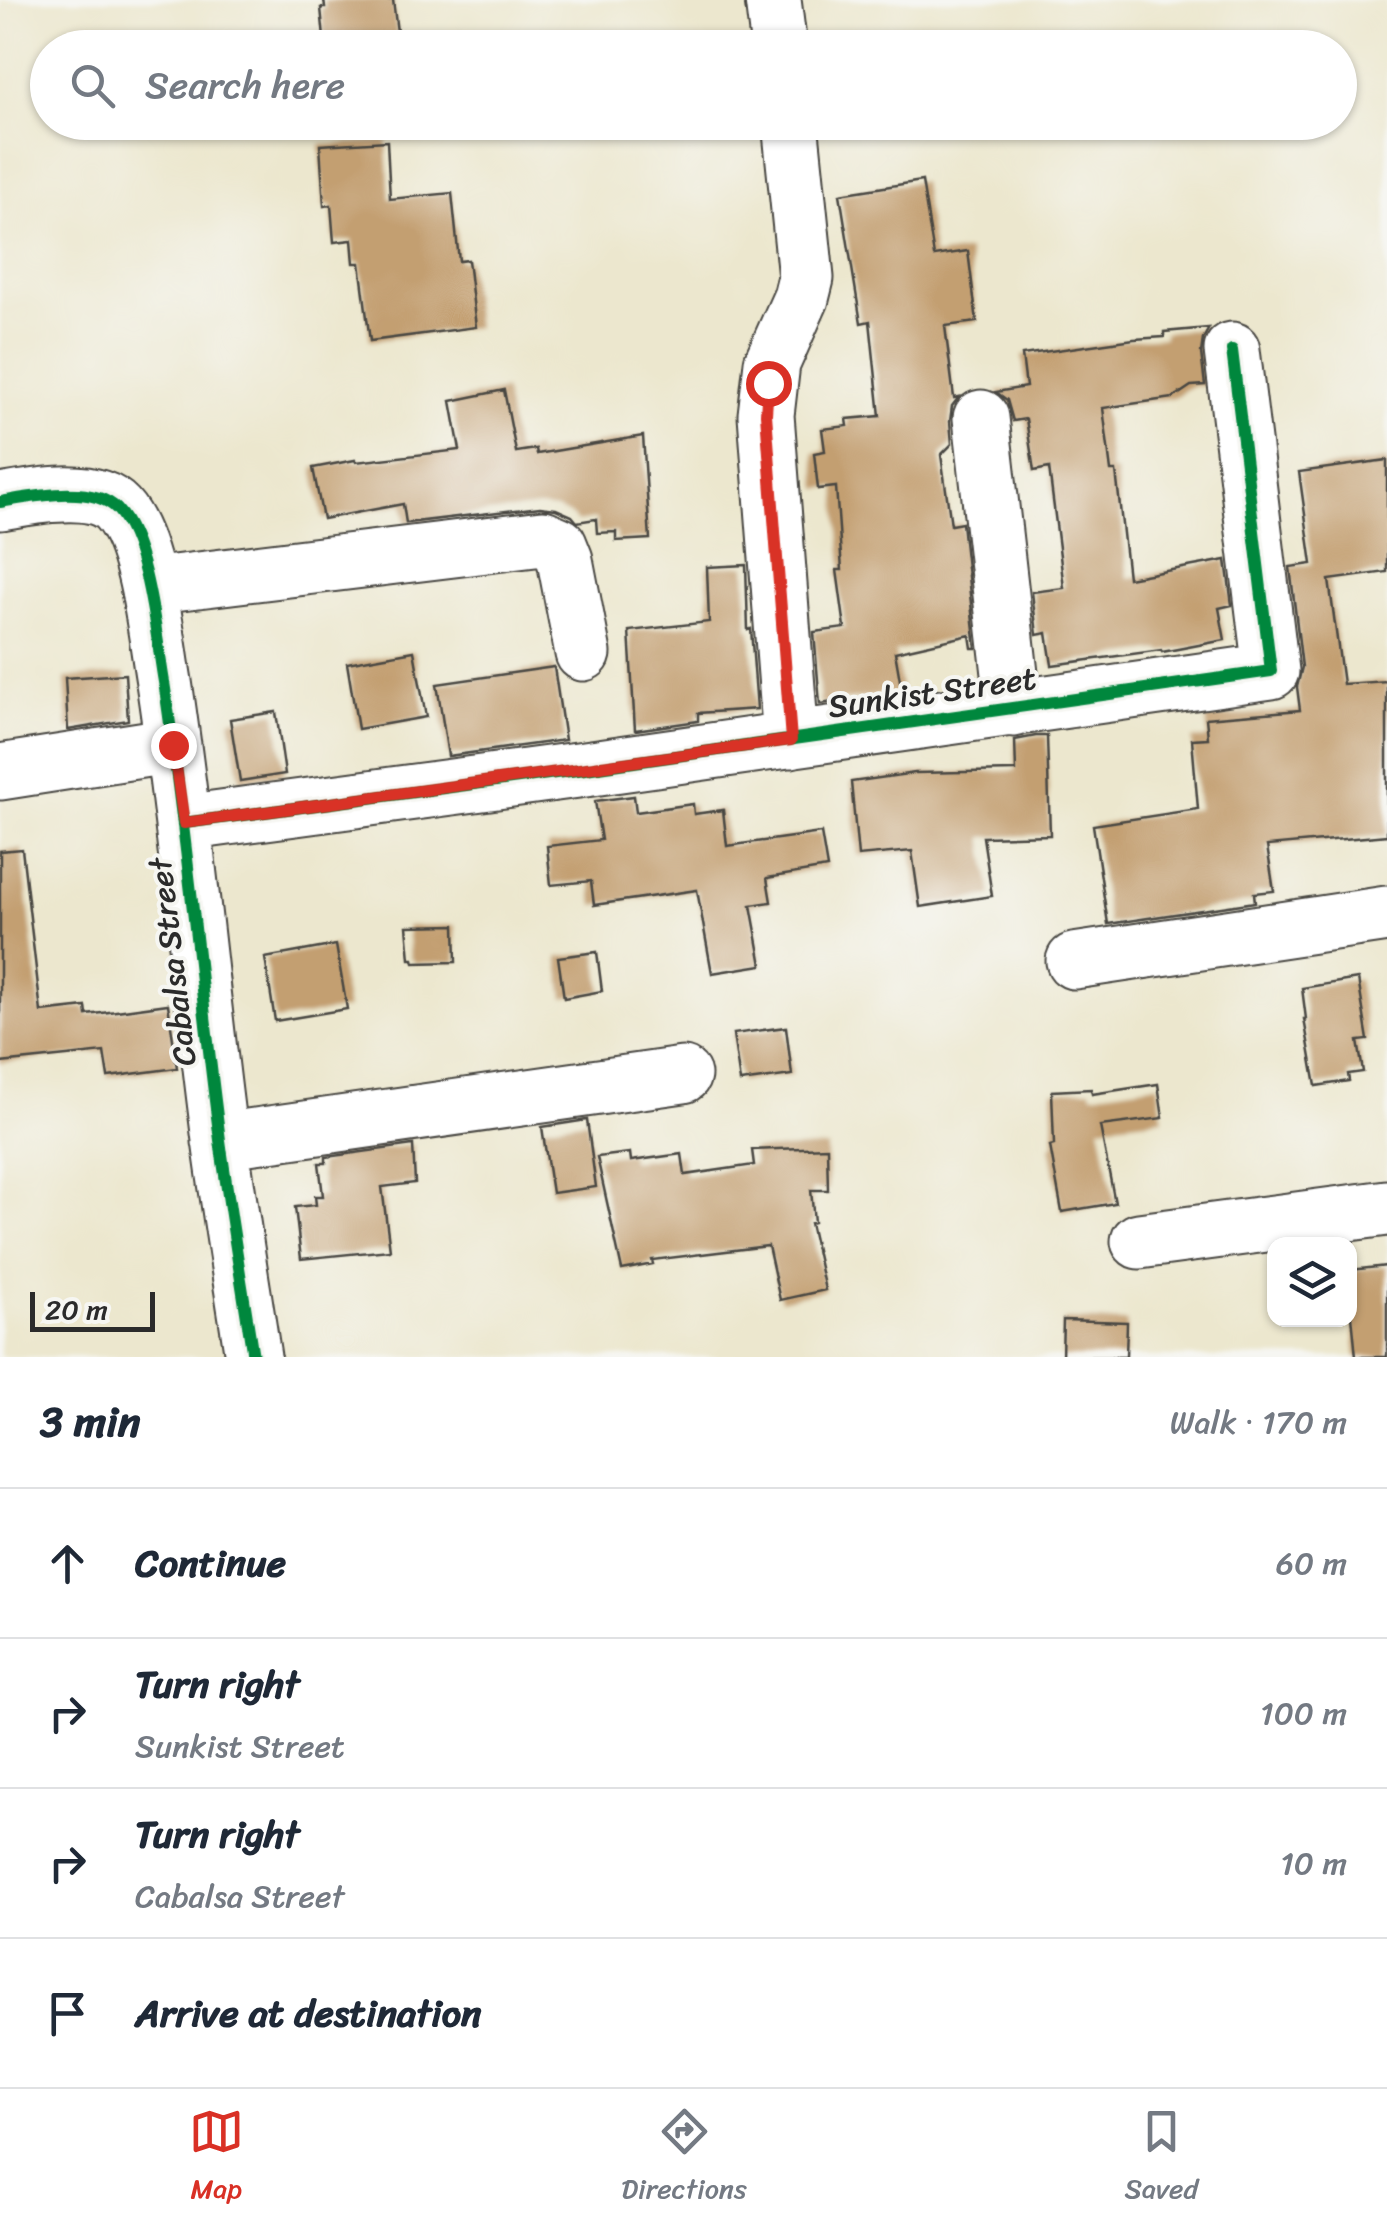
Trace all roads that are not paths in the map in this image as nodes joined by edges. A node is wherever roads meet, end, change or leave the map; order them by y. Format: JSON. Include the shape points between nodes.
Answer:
{"nodes":[{"id":1,"x":773,"y":0,"type":"edge"},
{"id":2,"x":777,"y":30,"type":"edge"},
{"id":3,"x":792,"y":140,"type":"edge"},
{"id":4,"x":1232,"y":350,"type":"dead end"},
{"id":5,"x":981,"y":418,"type":"dead end"},
{"id":6,"x":0,"y":502,"type":"edge"},
{"id":7,"x":149,"y":586,"type":"junction"},
{"id":8,"x":582,"y":653,"type":"dead end"},
{"id":9,"x":1014,"y":709,"type":"junction"},
{"id":10,"x":791,"y":740,"type":"junction"},
{"id":11,"x":173,"y":745,"type":"junction"},
{"id":12,"x":0,"y":772,"type":"edge"},
{"id":13,"x":184,"y":823,"type":"junction"},
{"id":14,"x":1387,"y":914,"type":"edge"},
{"id":15,"x":1074,"y":961,"type":"dead end"},
{"id":16,"x":683,"y":1075,"type":"dead end"},
{"id":17,"x":220,"y":1141,"type":"junction"},
{"id":18,"x":1387,"y":1208,"type":"edge"},
{"id":19,"x":1139,"y":1242,"type":"dead end"},
{"id":20,"x":253,"y":1357,"type":"edge"}],
"edges":[{"from":1,"to":2,"type":"street"},
{"from":3,"to":10,"type":"street","via":[[806,278],[772,363],[766,414]]},
{"from":4,"to":9,"type":"street","name":"Sunkist Street","via":[[1271,670]]},
{"from":5,"to":9,"type":"street"},
{"from":6,"to":7,"type":"street","name":"Cabalsa Street","via":[[88,495],[115,506],[131,530]]},
{"from":7,"to":8,"type":"street","via":[[544,538],[559,545],[565,560]]},
{"from":7,"to":11,"type":"street","name":"Cabalsa Street"},
{"from":9,"to":10,"type":"street","name":"Sunkist Street"},
{"from":10,"to":13,"type":"street","name":"Sunkist Street"},
{"from":11,"to":12,"type":"street"},
{"from":11,"to":13,"type":"street","name":"Cabalsa Street"},
{"from":13,"to":17,"type":"street","name":"Cabalsa Street"},
{"from":14,"to":15,"type":"street"},
{"from":16,"to":17,"type":"street"},
{"from":17,"to":20,"type":"street","name":"Cabalsa Street"},
{"from":18,"to":19,"type":"street"}]}
